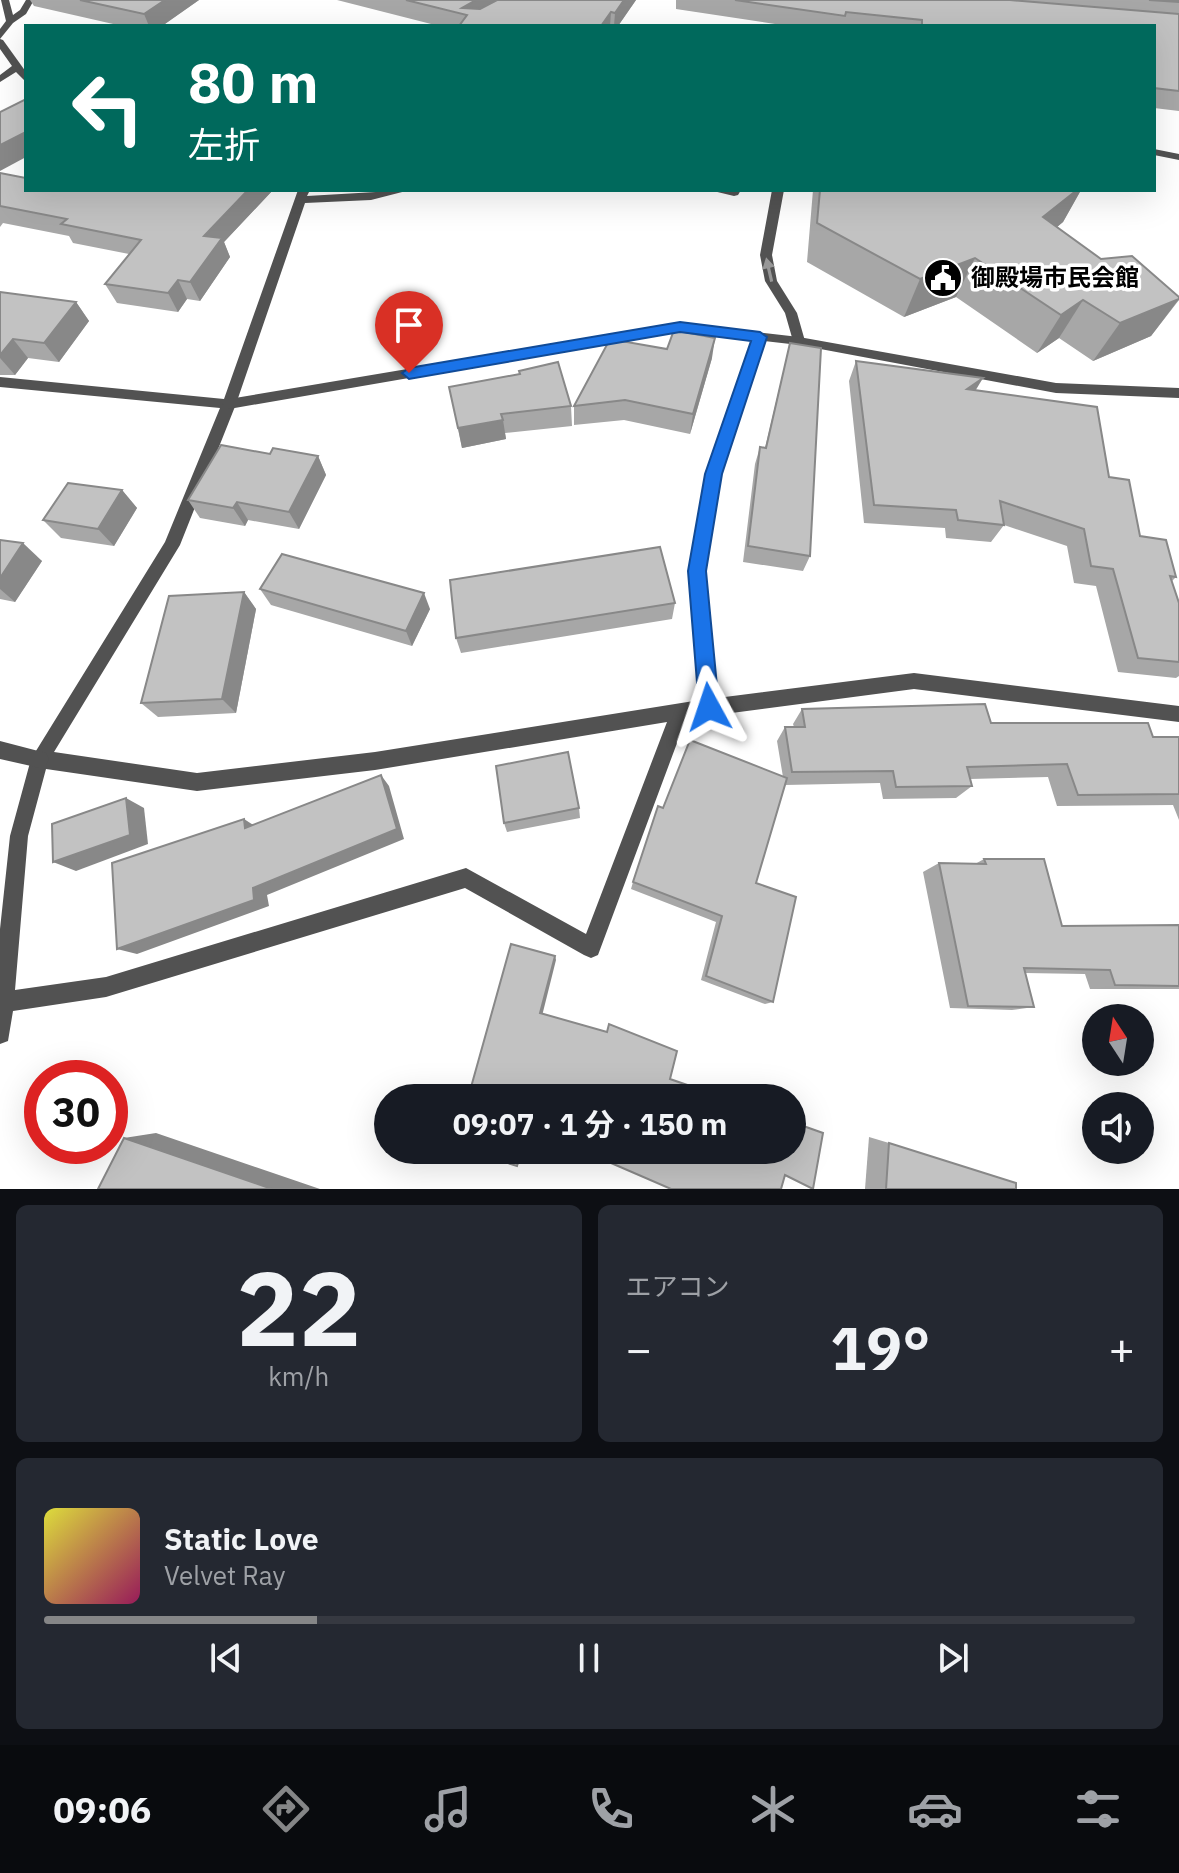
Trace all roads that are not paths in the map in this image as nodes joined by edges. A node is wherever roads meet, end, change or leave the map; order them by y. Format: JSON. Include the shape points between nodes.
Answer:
{"nodes":[{"id":1,"x":5,"y":0,"type":"edge"},
{"id":2,"x":30,"y":0,"type":"edge"},
{"id":3,"x":10,"y":21,"type":"junction"},
{"id":4,"x":0,"y":36,"type":"edge"},
{"id":5,"x":0,"y":42,"type":"edge"},
{"id":6,"x":16,"y":68,"type":"junction"},
{"id":7,"x":24,"y":77,"type":"edge"},
{"id":8,"x":0,"y":79,"type":"edge"},
{"id":9,"x":1156,"y":152,"type":"edge"},
{"id":10,"x":1179,"y":157,"type":"edge"},
{"id":11,"x":395,"y":192,"type":"edge"},
{"id":12,"x":778,"y":192,"type":"edge"},
{"id":13,"x":302,"y":193,"type":"edge"},
{"id":14,"x":760,"y":337,"type":"junction"},
{"id":15,"x":799,"y":341,"type":"junction"},
{"id":16,"x":0,"y":382,"type":"edge"},
{"id":17,"x":1179,"y":393,"type":"edge"},
{"id":18,"x":229,"y":404,"type":"junction"},
{"id":19,"x":709,"y":707,"type":"junction"},
{"id":20,"x":680,"y":711,"type":"junction"},
{"id":21,"x":1179,"y":714,"type":"edge"},
{"id":22,"x":0,"y":750,"type":"edge"},
{"id":23,"x":40,"y":759,"type":"junction"},
{"id":24,"x":5,"y":1002,"type":"junction"},
{"id":25,"x":0,"y":1033,"type":"edge"}],
"edges":[{"from":1,"to":3,"type":"street"},
{"from":2,"to":3,"type":"street"},
{"from":3,"to":4,"type":"street"},
{"from":5,"to":6,"type":"street"},
{"from":6,"to":7,"type":"street"},
{"from":6,"to":8,"type":"street"},
{"from":9,"to":10,"type":"street"},
{"from":11,"to":13,"type":"street","via":[[371,197]]},
{"from":15,"to":12,"type":"street","one_way":true,"via":[[791,313],[771,281],[766,255]]},
{"from":13,"to":18,"type":"street"},
{"from":14,"to":15,"type":"street"},
{"from":14,"to":18,"type":"street","via":[[680,327]]},
{"from":14,"to":19,"type":"street","via":[[713,474],[697,571]]},
{"from":15,"to":17,"type":"street","via":[[1056,388]]},
{"from":16,"to":18,"type":"street"},
{"from":18,"to":23,"type":"street","via":[[172,545]]},
{"from":19,"to":20,"type":"street"},
{"from":19,"to":21,"type":"street","via":[[914,681]]},
{"from":20,"to":23,"type":"street","via":[[375,761],[197,782]]},
{"from":20,"to":24,"type":"street","via":[[591,948],[466,878],[106,987]]},
{"from":22,"to":23,"type":"street"},
{"from":23,"to":24,"type":"street","via":[[19,836]]},
{"from":24,"to":25,"type":"street"}]}
